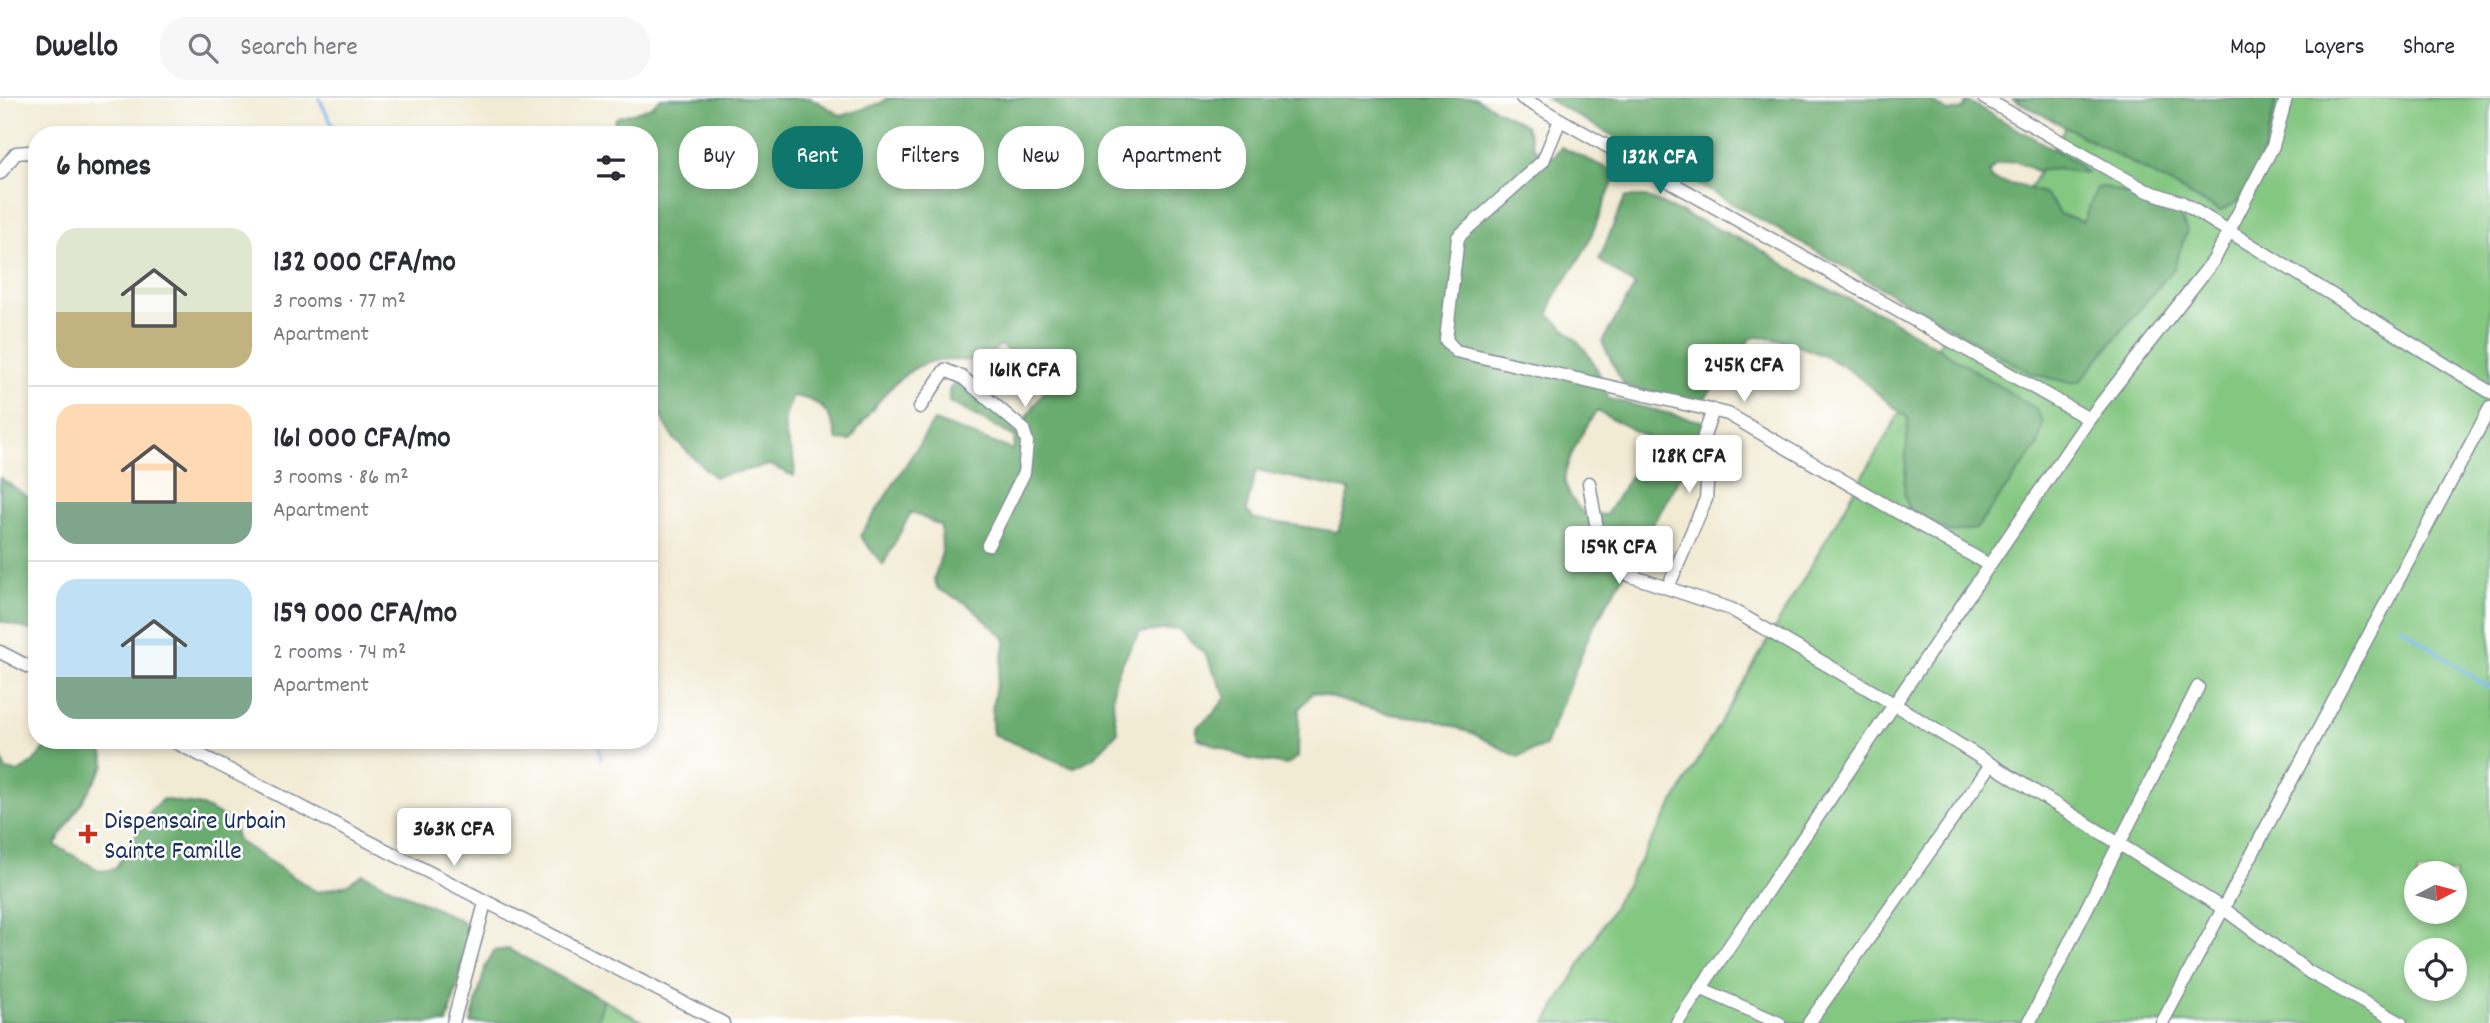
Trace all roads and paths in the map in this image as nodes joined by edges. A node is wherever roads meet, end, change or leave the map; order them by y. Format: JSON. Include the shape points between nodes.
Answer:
{"nodes":[{"id":1,"x":1522,"y":98,"type":"edge"},
{"id":2,"x":1984,"y":98,"type":"edge"},
{"id":3,"x":2286,"y":98,"type":"edge"},
{"id":4,"x":1560,"y":120,"type":"junction"},
{"id":5,"x":28,"y":153,"type":"edge"},
{"id":6,"x":0,"y":173,"type":"edge"},
{"id":7,"x":2231,"y":232,"type":"junction"},
{"id":8,"x":2490,"y":392,"type":"edge"},
{"id":9,"x":920,"y":407,"type":"dead end"},
{"id":10,"x":2490,"y":408,"type":"edge"},
{"id":11,"x":1713,"y":411,"type":"junction"},
{"id":12,"x":2089,"y":419,"type":"junction"},
{"id":13,"x":1589,"y":483,"type":"dead end"},
{"id":14,"x":988,"y":545,"type":"dead end"},
{"id":15,"x":1989,"y":565,"type":"junction"},
{"id":16,"x":1668,"y":587,"type":"junction"},
{"id":17,"x":0,"y":652,"type":"edge"},
{"id":18,"x":28,"y":666,"type":"edge"},
{"id":19,"x":2198,"y":687,"type":"dead end"},
{"id":20,"x":1894,"y":704,"type":"junction"},
{"id":21,"x":188,"y":749,"type":"edge"},
{"id":22,"x":1990,"y":766,"type":"junction"},
{"id":23,"x":2119,"y":844,"type":"junction"},
{"id":24,"x":485,"y":903,"type":"junction"},
{"id":25,"x":2224,"y":909,"type":"junction"},
{"id":26,"x":1700,"y":989,"type":"junction"},
{"id":27,"x":453,"y":1023,"type":"edge"},
{"id":28,"x":723,"y":1023,"type":"edge"},
{"id":29,"x":1677,"y":1023,"type":"edge"},
{"id":30,"x":1779,"y":1023,"type":"edge"},
{"id":31,"x":1809,"y":1023,"type":"edge"},
{"id":32,"x":2029,"y":1023,"type":"edge"},
{"id":33,"x":2162,"y":1023,"type":"edge"},
{"id":34,"x":2401,"y":1023,"type":"edge"}],
"edges":[{"from":1,"to":4,"type":"street"},
{"from":2,"to":7,"type":"street","via":[[2145,190],[2183,203]]},
{"from":3,"to":7,"type":"street","via":[[2273,146]]},
{"from":4,"to":11,"type":"street","via":[[1543,161],[1458,237],[1446,340],[1456,351]]},
{"from":4,"to":12,"type":"street"},
{"from":5,"to":6,"type":"street","via":[[16,153]]},
{"from":7,"to":8,"type":"street"},
{"from":7,"to":12,"type":"street"},
{"from":9,"to":14,"type":"street","via":[[945,370],[962,377],[1023,429],[1027,442],[1024,473]]},
{"from":10,"to":25,"type":"street"},
{"from":11,"to":15,"type":"street","via":[[1728,414]]},
{"from":11,"to":16,"type":"street","via":[[1704,436],[1706,499]]},
{"from":12,"to":15,"type":"street"},
{"from":13,"to":16,"type":"street","via":[[1600,546],[1631,576]]},
{"from":15,"to":20,"type":"street"},
{"from":16,"to":20,"type":"street","via":[[1731,609]]},
{"from":17,"to":18,"type":"street"},
{"from":19,"to":23,"type":"street"},
{"from":20,"to":22,"type":"street"},
{"from":20,"to":26,"type":"street"},
{"from":21,"to":24,"type":"street"},
{"from":22,"to":23,"type":"street"},
{"from":22,"to":31,"type":"street"},
{"from":23,"to":25,"type":"street"},
{"from":23,"to":32,"type":"street"},
{"from":24,"to":27,"type":"street"},
{"from":24,"to":28,"type":"street"},
{"from":25,"to":33,"type":"street"},
{"from":25,"to":34,"type":"street","via":[[2309,972]]},
{"from":26,"to":29,"type":"street"},
{"from":26,"to":30,"type":"street"}]}
